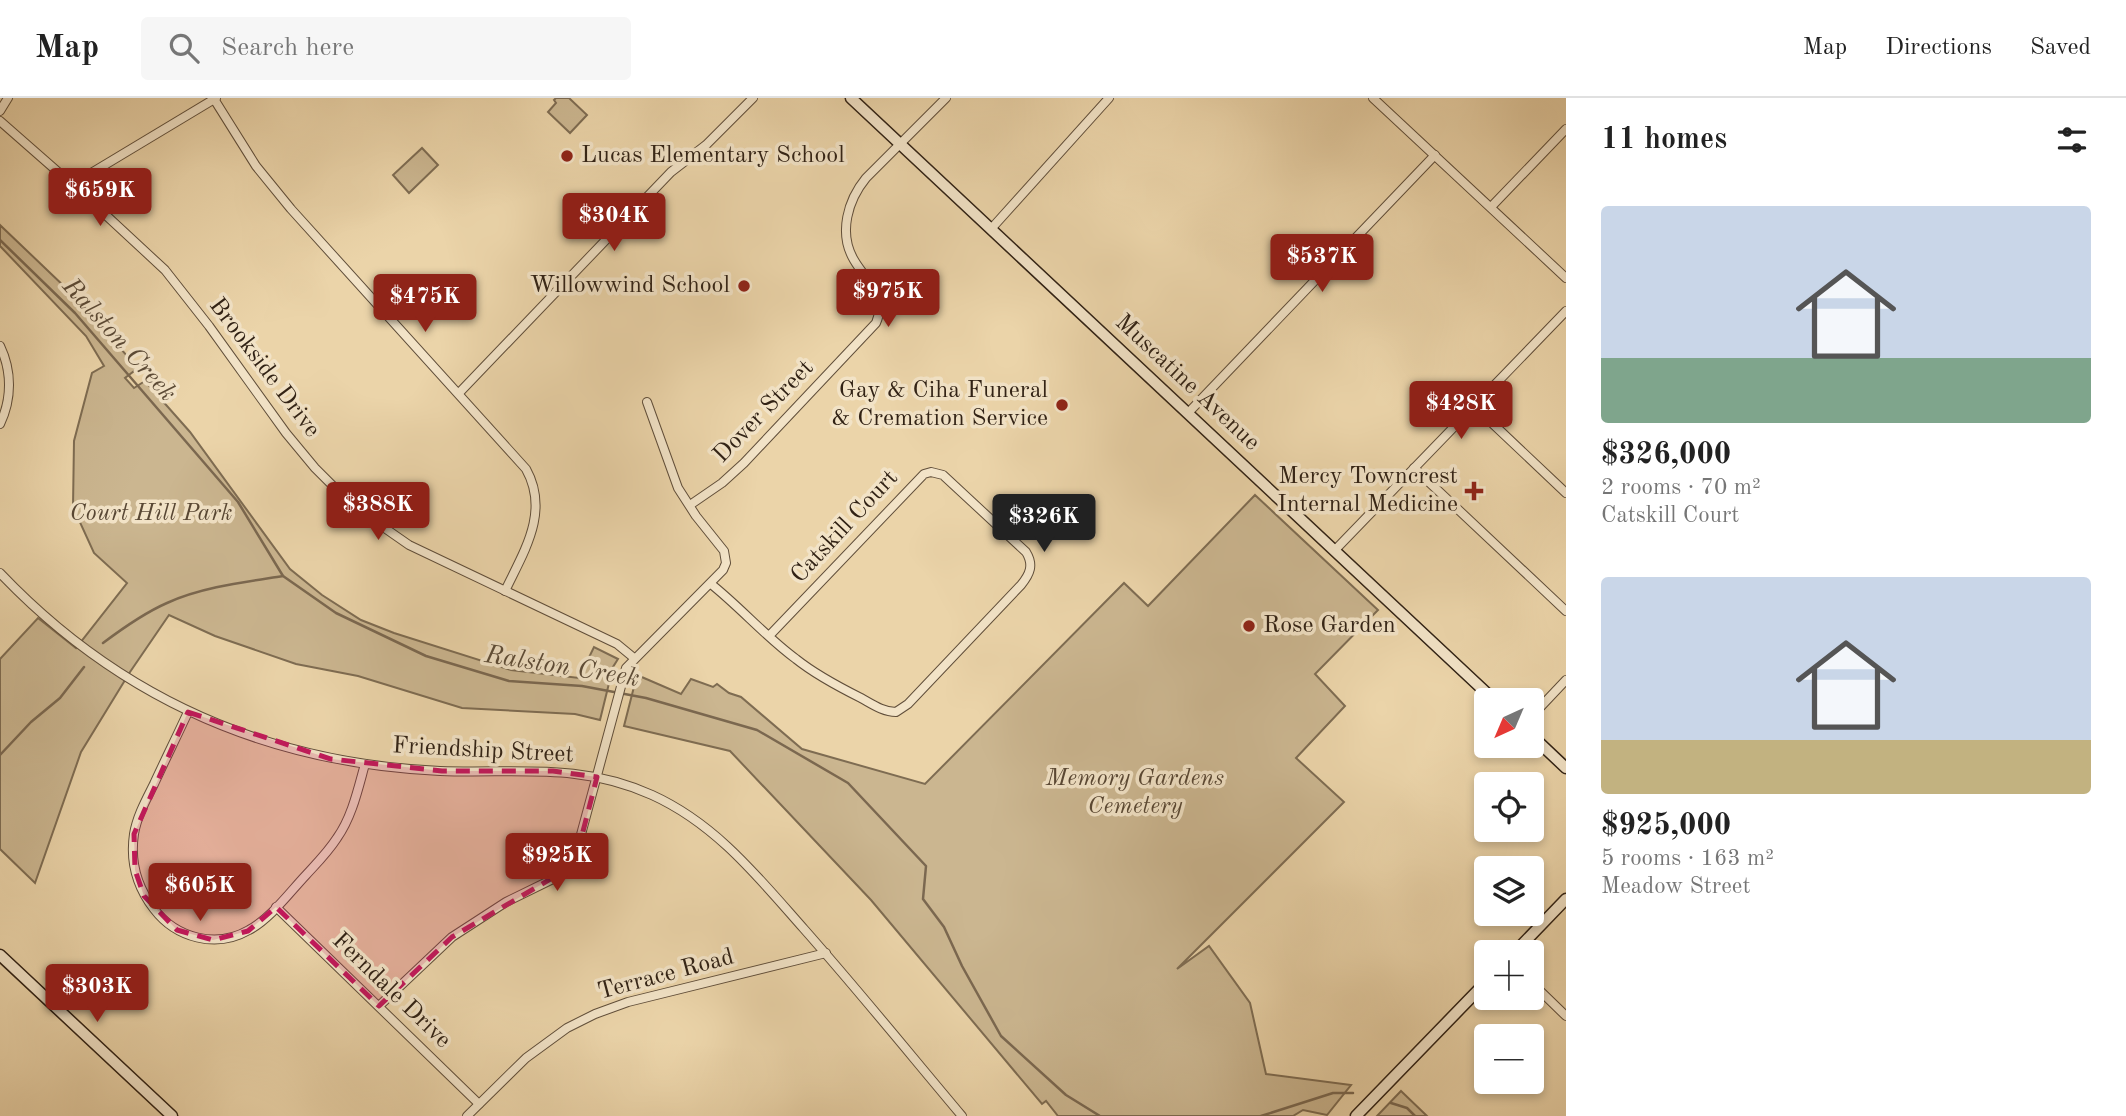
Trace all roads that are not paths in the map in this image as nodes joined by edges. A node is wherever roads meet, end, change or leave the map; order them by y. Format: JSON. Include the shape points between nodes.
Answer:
{"nodes":[{"id":1,"x":8,"y":98,"type":"edge"},
{"id":2,"x":215,"y":98,"type":"edge"},
{"id":3,"x":753,"y":98,"type":"edge"},
{"id":4,"x":850,"y":98,"type":"edge"},
{"id":5,"x":946,"y":98,"type":"edge"},
{"id":6,"x":1109,"y":98,"type":"edge"},
{"id":7,"x":1373,"y":98,"type":"edge"},
{"id":8,"x":0,"y":111,"type":"edge"},
{"id":9,"x":0,"y":121,"type":"edge"},
{"id":10,"x":1566,"y":130,"type":"edge"},
{"id":11,"x":900,"y":144,"type":"junction"},
{"id":12,"x":1435,"y":155,"type":"junction"},
{"id":13,"x":73,"y":184,"type":"junction"},
{"id":14,"x":1491,"y":207,"type":"junction"},
{"id":15,"x":991,"y":229,"type":"junction"},
{"id":16,"x":1566,"y":278,"type":"edge"},
{"id":17,"x":1566,"y":311,"type":"edge"},
{"id":18,"x":0,"y":346,"type":"edge"},
{"id":19,"x":459,"y":393,"type":"junction"},
{"id":20,"x":647,"y":401,"type":"dead end"},
{"id":21,"x":1474,"y":406,"type":"junction"},
{"id":22,"x":1188,"y":413,"type":"junction"},
{"id":23,"x":0,"y":424,"type":"edge"},
{"id":24,"x":1414,"y":468,"type":"junction"},
{"id":25,"x":1566,"y":493,"type":"edge"},
{"id":26,"x":690,"y":505,"type":"junction"},
{"id":27,"x":1335,"y":550,"type":"junction"},
{"id":28,"x":0,"y":573,"type":"edge"},
{"id":29,"x":711,"y":584,"type":"junction"},
{"id":30,"x":505,"y":591,"type":"junction"},
{"id":31,"x":1566,"y":611,"type":"edge"},
{"id":32,"x":769,"y":636,"type":"junction"},
{"id":33,"x":634,"y":658,"type":"junction"},
{"id":34,"x":1566,"y":680,"type":"edge"},
{"id":35,"x":1481,"y":688,"type":"edge"},
{"id":36,"x":1544,"y":703,"type":"edge"},
{"id":37,"x":188,"y":712,"type":"junction"},
{"id":38,"x":1544,"y":747,"type":"edge"},
{"id":39,"x":365,"y":764,"type":"junction"},
{"id":40,"x":1566,"y":768,"type":"edge"},
{"id":41,"x":597,"y":777,"type":"junction"},
{"id":42,"x":1566,"y":899,"type":"edge"},
{"id":43,"x":276,"y":907,"type":"junction"},
{"id":44,"x":1527,"y":940,"type":"edge"},
{"id":45,"x":825,"y":953,"type":"junction"},
{"id":46,"x":0,"y":955,"type":"edge"},
{"id":47,"x":1474,"y":994,"type":"edge"},
{"id":48,"x":1544,"y":995,"type":"edge"},
{"id":49,"x":379,"y":1006,"type":"junction"},
{"id":50,"x":1566,"y":1016,"type":"edge"},
{"id":51,"x":479,"y":1104,"type":"junction"},
{"id":52,"x":172,"y":1116,"type":"edge"},
{"id":53,"x":467,"y":1116,"type":"edge"},
{"id":54,"x":962,"y":1116,"type":"edge"},
{"id":55,"x":1356,"y":1116,"type":"edge"}],
"edges":[{"from":1,"to":8,"type":"street"},
{"from":2,"to":13,"type":"street"},
{"from":2,"to":19,"type":"street","via":[[256,166],[291,209]]},
{"from":3,"to":19,"type":"street","via":[[671,172]]},
{"from":4,"to":11,"type":"main road","name":"Muscatine Avenue"},
{"from":5,"to":11,"type":"street","name":"Dover Street"},
{"from":6,"to":15,"type":"street"},
{"from":7,"to":12,"type":"street"},
{"from":9,"to":13,"type":"street","name":"Brookside Drive"},
{"from":10,"to":14,"type":"street"},
{"from":11,"to":15,"type":"main road","name":"Muscatine Avenue"},
{"from":11,"to":26,"type":"street","name":"Dover Street","via":[[859,186],[847,217],[851,254],[878,295],[876,323],[744,463]]},
{"from":12,"to":14,"type":"street"},
{"from":12,"to":22,"type":"street"},
{"from":13,"to":30,"type":"street","name":"Brookside Drive","via":[[171,277],[286,433],[342,495],[409,545]]},
{"from":14,"to":16,"type":"street"},
{"from":15,"to":22,"type":"main road","name":"Muscatine Avenue"},
{"from":17,"to":21,"type":"street"},
{"from":18,"to":23,"type":"street","via":[[9,385]]},
{"from":19,"to":30,"type":"street","via":[[526,468],[535,490],[533,530]]},
{"from":20,"to":26,"type":"street","via":[[674,479]]},
{"from":21,"to":24,"type":"street"},
{"from":21,"to":25,"type":"street"},
{"from":22,"to":27,"type":"main road","name":"Muscatine Avenue"},
{"from":24,"to":27,"type":"street"},
{"from":24,"to":31,"type":"street"},
{"from":26,"to":29,"type":"street","via":[[724,551],[726,564]]},
{"from":27,"to":35,"type":"main road","name":"Muscatine Avenue"},
{"from":28,"to":37,"type":"street","name":"Friendship Street","via":[[79,647]]},
{"from":29,"to":32,"type":"street","name":"Catskill Court"},
{"from":29,"to":33,"type":"street"},
{"from":30,"to":33,"type":"street","name":"Brookside Drive","via":[[617,644]]},
{"from":32,"to":32,"type":"street","name":"Catskill Court","via":[[818,675],[895,712],[908,704],[1029,576],[1030,559],[943,475],[924,474]]},
{"from":33,"to":41,"type":"street","via":[[622,679]]},
{"from":34,"to":36,"type":"street"},
{"from":37,"to":39,"type":"street","name":"Friendship Street","via":[[301,751]]},
{"from":37,"to":43,"type":"street","via":[[134,834],[135,870],[144,896],[177,930],[213,940],[248,931]]},
{"from":38,"to":40,"type":"main road"},
{"from":39,"to":41,"type":"street","name":"Friendship Street","via":[[442,771],[553,771]]},
{"from":39,"to":43,"type":"street","via":[[357,796],[338,837]]},
{"from":41,"to":45,"type":"street","name":"Friendship Street","via":[[656,797],[708,828]]},
{"from":41,"to":49,"type":"street","via":[[580,843],[559,874],[452,937]]},
{"from":42,"to":44,"type":"main road"},
{"from":43,"to":49,"type":"street","name":"Ferndale Drive"},
{"from":45,"to":51,"type":"street","name":"Terrace Road","via":[[595,1014],[536,1050]]},
{"from":45,"to":54,"type":"street","name":"Friendship Street"},
{"from":46,"to":52,"type":"main road"},
{"from":47,"to":55,"type":"main road"},
{"from":48,"to":50,"type":"street"},
{"from":49,"to":51,"type":"street","name":"Ferndale Drive"},
{"from":51,"to":53,"type":"street","name":"Terrace Road"}]}
